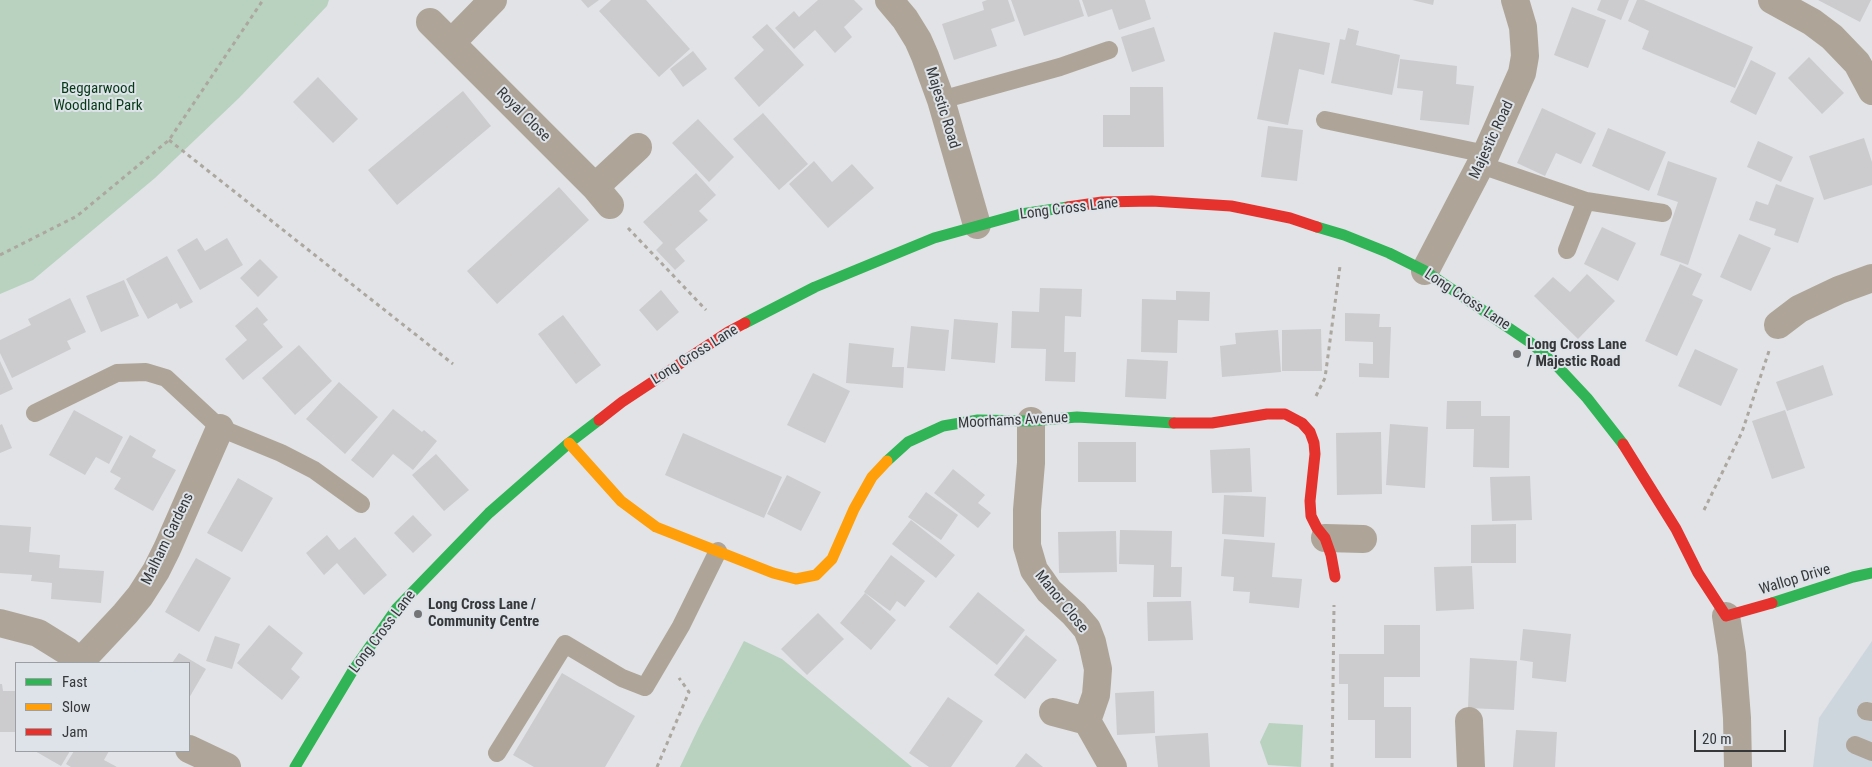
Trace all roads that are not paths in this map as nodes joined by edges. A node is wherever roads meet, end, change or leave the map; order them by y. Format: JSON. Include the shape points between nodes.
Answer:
{"nodes":[{"id":1,"x":493,"y":0,"type":"edge"},
{"id":2,"x":889,"y":0,"type":"edge"},
{"id":3,"x":1515,"y":0,"type":"edge"},
{"id":4,"x":1772,"y":0,"type":"edge"},
{"id":5,"x":430,"y":22,"type":"dead end"},
{"id":6,"x":451,"y":43,"type":"junction"},
{"id":7,"x":1109,"y":50,"type":"dead end"},
{"id":8,"x":1869,"y":74,"type":"edge"},
{"id":9,"x":941,"y":100,"type":"junction"},
{"id":10,"x":1324,"y":120,"type":"dead end"},
{"id":11,"x":638,"y":147,"type":"dead end"},
{"id":12,"x":1484,"y":160,"type":"junction"},
{"id":13,"x":1586,"y":201,"type":"junction"},
{"id":14,"x":1663,"y":213,"type":"dead end"},
{"id":15,"x":976,"y":225,"type":"junction"},
{"id":16,"x":1567,"y":250,"type":"dead end"},
{"id":17,"x":1425,"y":271,"type":"junction"},
{"id":18,"x":1872,"y":278,"type":"edge"},
{"id":19,"x":1778,"y":324,"type":"road end"},
{"id":20,"x":35,"y":413,"type":"dead end"},
{"id":21,"x":1031,"y":421,"type":"junction"},
{"id":22,"x":220,"y":428,"type":"junction"},
{"id":23,"x":569,"y":442,"type":"junction"},
{"id":24,"x":362,"y":504,"type":"dead end"},
{"id":25,"x":1325,"y":538,"type":"junction"},
{"id":26,"x":1363,"y":539,"type":"dead end"},
{"id":27,"x":718,"y":551,"type":"junction"},
{"id":28,"x":1872,"y":573,"type":"edge"},
{"id":29,"x":1334,"y":577,"type":"road end"},
{"id":30,"x":1726,"y":616,"type":"junction"},
{"id":31,"x":0,"y":623,"type":"edge"},
{"id":32,"x":80,"y":662,"type":"edge"},
{"id":33,"x":82,"y":662,"type":"edge"},
{"id":34,"x":1053,"y":712,"type":"dead end"},
{"id":35,"x":1087,"y":721,"type":"junction"},
{"id":36,"x":1469,"y":721,"type":"dead end"},
{"id":37,"x":1855,"y":744,"type":"dead end"},
{"id":38,"x":190,"y":749,"type":"edge"},
{"id":39,"x":1872,"y":752,"type":"edge"},
{"id":40,"x":497,"y":753,"type":"dead end"},
{"id":41,"x":227,"y":767,"type":"edge"},
{"id":42,"x":295,"y":767,"type":"edge"},
{"id":43,"x":1113,"y":767,"type":"edge"},
{"id":44,"x":1471,"y":767,"type":"edge"},
{"id":45,"x":1738,"y":767,"type":"edge"}],
"edges":[{"from":1,"to":6,"type":"street"},
{"from":2,"to":9,"type":"street","name":"Majestic Road","via":[[918,40]]},
{"from":3,"to":12,"type":"street","name":"Majestic Road","via":[[1523,27],[1524,65]]},
{"from":4,"to":8,"type":"street","via":[[1832,37]]},
{"from":5,"to":6,"type":"street","name":"Royal Close"},
{"from":6,"to":11,"type":"street","name":"Royal Close","via":[[602,196]]},
{"from":7,"to":9,"type":"lane"},
{"from":9,"to":15,"type":"street","name":"Majestic Road"},
{"from":10,"to":12,"type":"lane"},
{"from":12,"to":13,"type":"lane"},
{"from":12,"to":17,"type":"street","name":"Majestic Road"},
{"from":13,"to":14,"type":"lane"},
{"from":13,"to":16,"type":"lane"},
{"from":15,"to":17,"type":"street","name":"Long Cross Lane","via":[[1021,214],[1102,202],[1231,206],[1290,218],[1344,235]]},
{"from":15,"to":23,"type":"street","name":"Long Cross Lane","via":[[861,267],[728,332],[622,402]]},
{"from":17,"to":30,"type":"street","name":"Long Cross Lane","via":[[1531,343],[1587,398],[1636,462]]},
{"from":18,"to":19,"type":"street","via":[[1835,279]]},
{"from":20,"to":22,"type":"lane","via":[[117,373],[146,372],[166,378]]},
{"from":21,"to":25,"type":"street","name":"Moorhams Avenue","via":[[1077,417],[1195,424],[1285,414],[1302,423],[1314,443],[1311,516]]},
{"from":21,"to":27,"type":"street","name":"Moorhams Avenue","via":[[960,422],[942,426],[908,442],[872,477],[832,560],[816,575],[786,577]]},
{"from":21,"to":35,"type":"street","name":"Manor Close","via":[[1027,546],[1038,576],[1049,592],[1074,614],[1092,642],[1098,669],[1096,695]]},
{"from":22,"to":24,"type":"lane","via":[[314,470]]},
{"from":22,"to":33,"type":"street","name":"Malham Gardens","via":[[156,570],[140,596]]},
{"from":23,"to":27,"type":"street","name":"Moorhams Avenue","via":[[600,479],[638,515],[671,534]]},
{"from":23,"to":42,"type":"street","name":"Long Cross Lane","via":[[489,513],[397,608],[352,672]]},
{"from":25,"to":26,"type":"street"},
{"from":25,"to":29,"type":"street"},
{"from":27,"to":40,"type":"lane","via":[[645,688],[565,644]]},
{"from":28,"to":30,"type":"street","name":"Wallop Drive"},
{"from":30,"to":45,"type":"street","name":"Long Cross Lane","via":[[1732,654]]},
{"from":31,"to":32,"type":"street","via":[[38,633]]},
{"from":34,"to":35,"type":"street"},
{"from":35,"to":43,"type":"street"},
{"from":36,"to":44,"type":"street"},
{"from":37,"to":39,"type":"lane"},
{"from":38,"to":41,"type":"street"}]}
